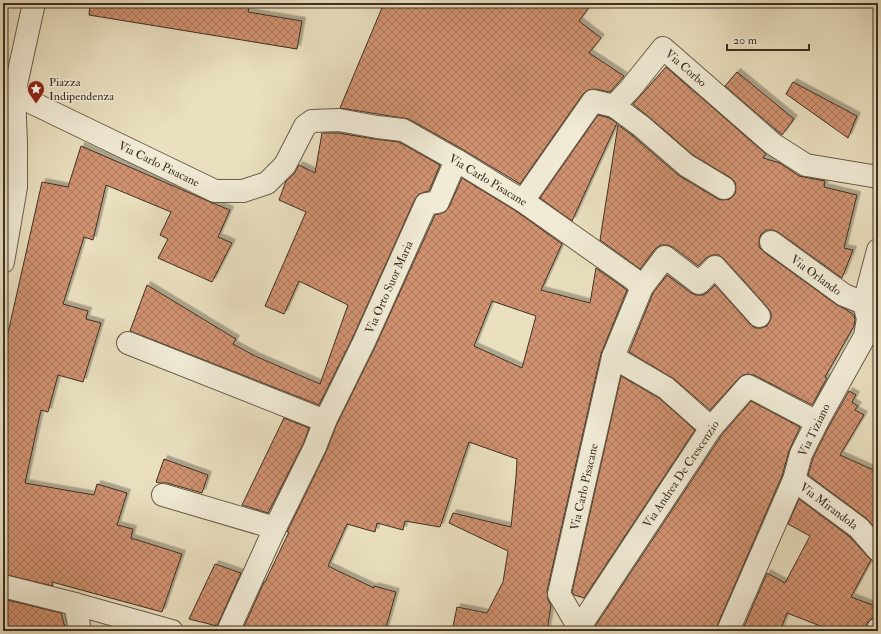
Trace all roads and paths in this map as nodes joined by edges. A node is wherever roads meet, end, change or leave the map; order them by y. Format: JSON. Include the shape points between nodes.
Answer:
{"nodes":[{"id":1,"x":34,"y":3,"type":"edge"},
{"id":2,"x":14,"y":94,"type":"junction"},
{"id":3,"x":614,"y":106,"type":"junction"},
{"id":4,"x":9,"y":145,"type":"edge"},
{"id":5,"x":456,"y":160,"type":"junction"},
{"id":6,"x":878,"y":177,"type":"edge"},
{"id":7,"x":724,"y":188,"type":"dead end"},
{"id":8,"x":523,"y":201,"type":"junction"},
{"id":9,"x":771,"y":242,"type":"dead end"},
{"id":10,"x":878,"y":250,"type":"edge"},
{"id":11,"x":3,"y":262,"type":"edge"},
{"id":12,"x":642,"y":287,"type":"junction"},
{"id":13,"x":864,"y":303,"type":"junction"},
{"id":14,"x":759,"y":316,"type":"dead end"},
{"id":15,"x":128,"y":343,"type":"dead end"},
{"id":16,"x":613,"y":358,"type":"junction"},
{"id":17,"x":325,"y":421,"type":"junction"},
{"id":18,"x":817,"y":422,"type":"junction"},
{"id":19,"x":711,"y":428,"type":"junction"},
{"id":20,"x":794,"y":480,"type":"junction"},
{"id":21,"x":163,"y":495,"type":"dead end"},
{"id":22,"x":275,"y":528,"type":"junction"},
{"id":23,"x":878,"y":550,"type":"edge"},
{"id":24,"x":3,"y":586,"type":"edge"},
{"id":25,"x":75,"y":604,"type":"junction"},
{"id":26,"x":578,"y":629,"type":"edge"},
{"id":27,"x":80,"y":631,"type":"edge"},
{"id":28,"x":172,"y":631,"type":"edge"},
{"id":29,"x":228,"y":631,"type":"edge"},
{"id":30,"x":728,"y":631,"type":"edge"}],
"edges":[{"from":1,"to":2,"type":"street"},
{"from":2,"to":4,"type":"street"},
{"from":2,"to":5,"type":"street","name":"Via Carlo Pisacane","via":[[215,191],[243,190],[267,183],[286,165],[306,126],[312,121],[339,120],[377,128],[403,130]]},
{"from":3,"to":6,"type":"street","name":"Via Corbo","via":[[663,48],[773,144],[806,165]]},
{"from":3,"to":7,"type":"street","via":[[686,165]]},
{"from":3,"to":8,"type":"street","via":[[593,101]]},
{"from":4,"to":11,"type":"street","via":[[16,187]]},
{"from":5,"to":8,"type":"street","name":"Via Carlo Pisacane"},
{"from":5,"to":17,"type":"street","name":"Via Orto Suor Maria","via":[[438,202],[426,204],[364,342]]},
{"from":8,"to":12,"type":"street","name":"Via Carlo Pisacane"},
{"from":9,"to":13,"type":"street","name":"Via Orlando","via":[[844,295]]},
{"from":10,"to":13,"type":"street","name":"Via Tiziano"},
{"from":12,"to":14,"type":"street","via":[[665,257],[699,283],[715,268]]},
{"from":12,"to":16,"type":"street","name":"Via Carlo Pisacane"},
{"from":13,"to":18,"type":"street","name":"Via Tiziano","via":[[868,319],[865,336]]},
{"from":15,"to":17,"type":"street"},
{"from":16,"to":19,"type":"street","via":[[666,388]]},
{"from":16,"to":26,"type":"street","name":"Via Carlo Pisacane","via":[[559,594]]},
{"from":17,"to":22,"type":"street","name":"Via Orto Suor Maria"},
{"from":18,"to":19,"type":"street","name":"Via Andrea De Crescenzio","via":[[748,386]]},
{"from":18,"to":20,"type":"street","name":"Via Tiziano","via":[[801,454]]},
{"from":19,"to":26,"type":"street","name":"Via Andrea De Crescenzio"},
{"from":20,"to":23,"type":"street","name":"Via Mirandola","via":[[859,528]]},
{"from":20,"to":30,"type":"street","name":"Via Tiziano"},
{"from":21,"to":22,"type":"street"},
{"from":22,"to":29,"type":"street","name":"Via Orto Suor Maria"},
{"from":24,"to":25,"type":"street"},
{"from":25,"to":27,"type":"street"},
{"from":25,"to":28,"type":"street"}]}
